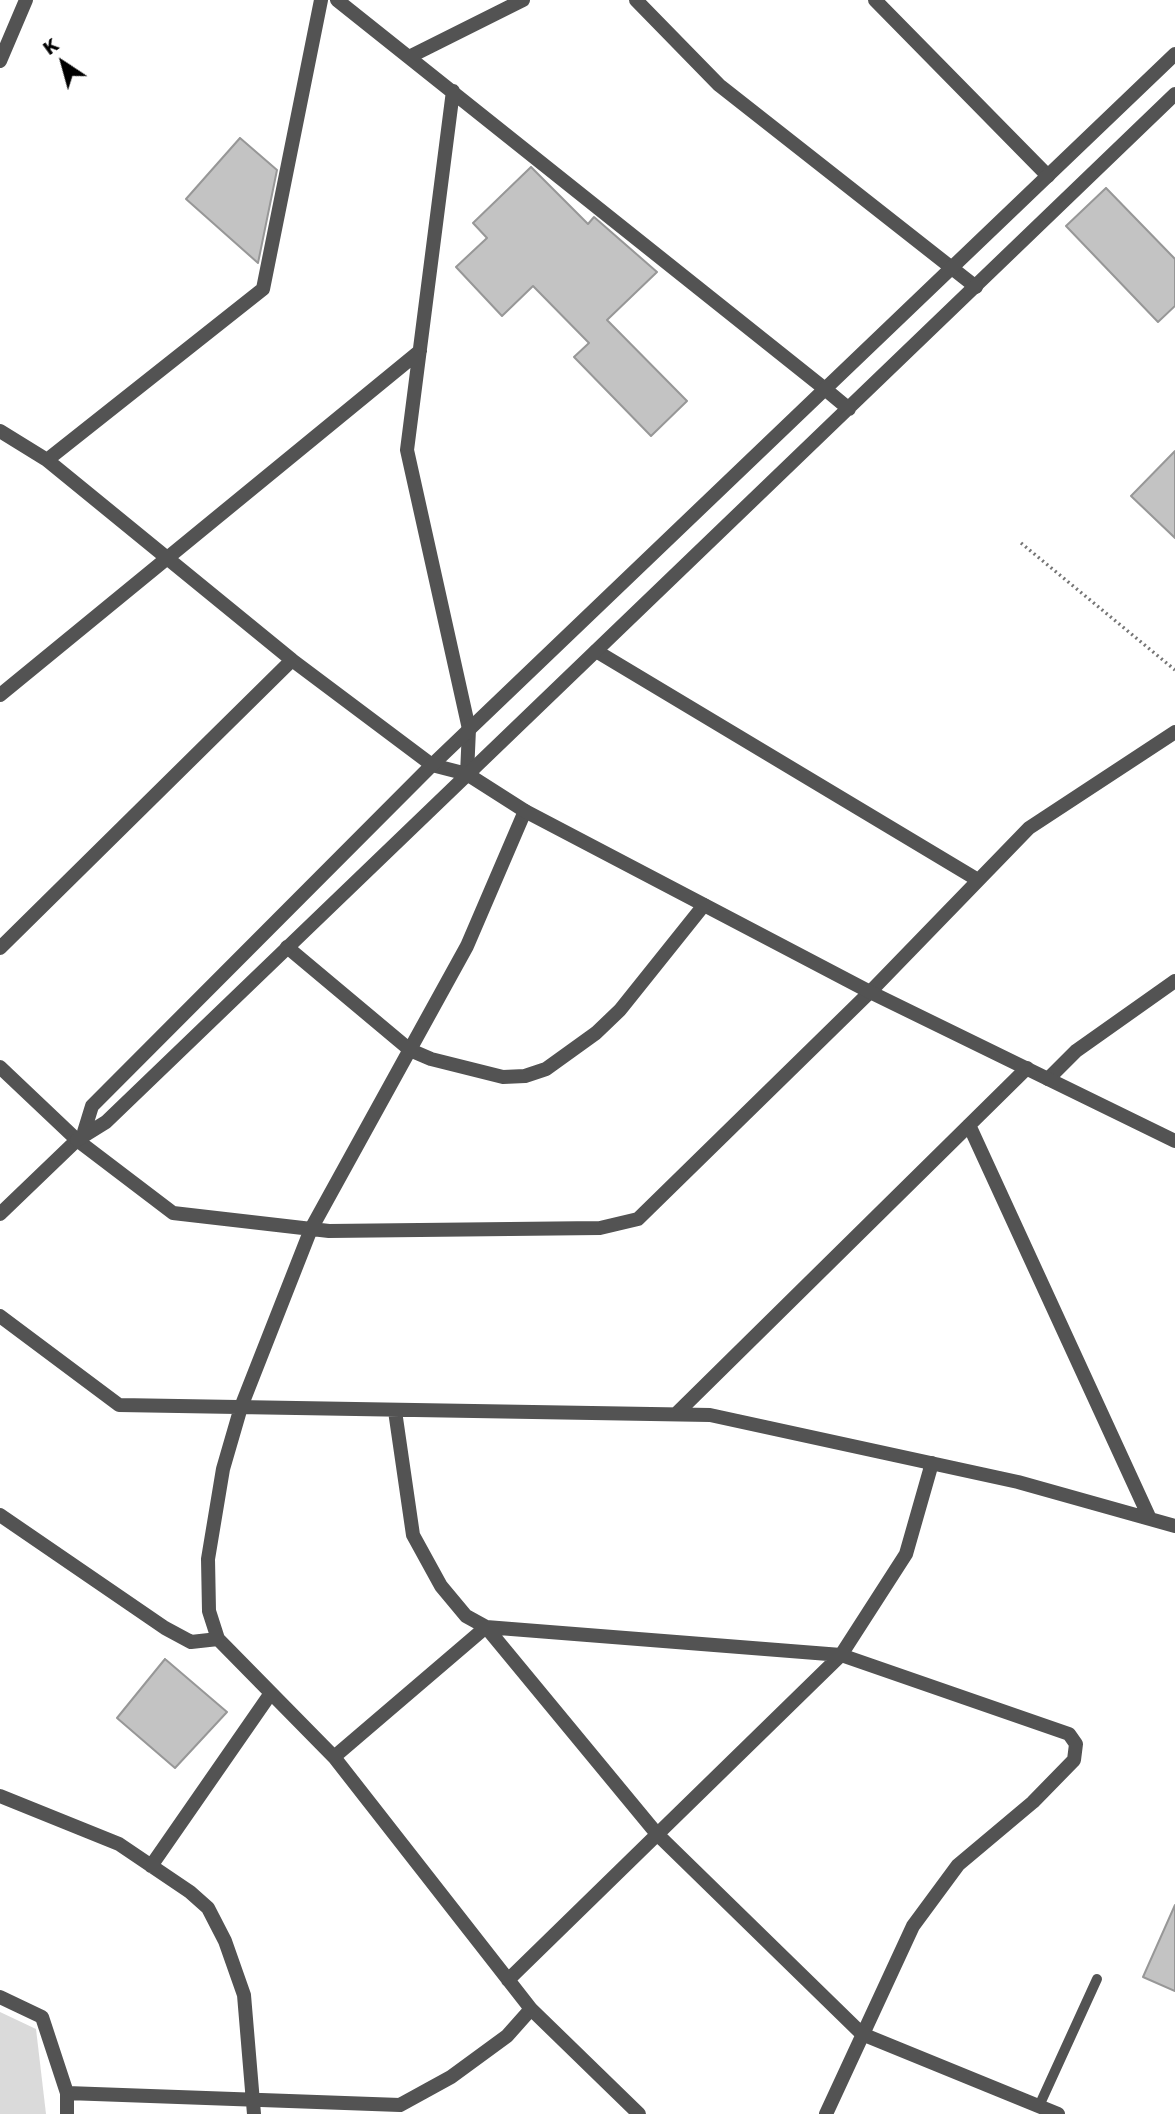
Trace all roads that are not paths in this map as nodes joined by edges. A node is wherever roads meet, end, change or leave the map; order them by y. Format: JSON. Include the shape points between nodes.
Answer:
{"nodes":[{"id":1,"x":26,"y":0,"type":"edge"},
{"id":2,"x":321,"y":0,"type":"edge"},
{"id":3,"x":337,"y":0,"type":"edge"},
{"id":4,"x":523,"y":0,"type":"edge"},
{"id":5,"x":636,"y":0,"type":"edge"},
{"id":6,"x":875,"y":0,"type":"edge"},
{"id":7,"x":1175,"y":54,"type":"edge"},
{"id":8,"x":409,"y":57,"type":"junction"},
{"id":9,"x":0,"y":61,"type":"edge"},
{"id":10,"x":453,"y":91,"type":"junction"},
{"id":11,"x":1175,"y":94,"type":"edge"},
{"id":12,"x":1048,"y":176,"type":"junction"},
{"id":13,"x":952,"y":267,"type":"junction"},
{"id":14,"x":976,"y":286,"type":"junction"},
{"id":15,"x":420,"y":351,"type":"junction"},
{"id":16,"x":824,"y":388,"type":"junction"},
{"id":17,"x":849,"y":409,"type":"junction"},
{"id":18,"x":0,"y":431,"type":"edge"},
{"id":19,"x":47,"y":460,"type":"junction"},
{"id":20,"x":168,"y":559,"type":"junction"},
{"id":21,"x":596,"y":651,"type":"junction"},
{"id":22,"x":292,"y":660,"type":"junction"},
{"id":23,"x":0,"y":695,"type":"edge"},
{"id":24,"x":469,"y":729,"type":"junction"},
{"id":25,"x":1175,"y":732,"type":"edge"},
{"id":26,"x":432,"y":765,"type":"junction"},
{"id":27,"x":467,"y":774,"type":"junction"},
{"id":28,"x":525,"y":811,"type":"junction"},
{"id":29,"x":978,"y":880,"type":"junction"},
{"id":30,"x":704,"y":905,"type":"junction"},
{"id":31,"x":287,"y":947,"type":"junction"},
{"id":32,"x":0,"y":948,"type":"edge"},
{"id":33,"x":1175,"y":981,"type":"edge"},
{"id":34,"x":870,"y":992,"type":"junction"},
{"id":35,"x":410,"y":1049,"type":"junction"},
{"id":36,"x":0,"y":1067,"type":"edge"},
{"id":37,"x":1027,"y":1068,"type":"junction"},
{"id":38,"x":1048,"y":1079,"type":"junction"},
{"id":39,"x":969,"y":1125,"type":"junction"},
{"id":40,"x":81,"y":1136,"type":"junction"},
{"id":41,"x":1175,"y":1141,"type":"edge"},
{"id":42,"x":0,"y":1214,"type":"edge"},
{"id":43,"x":311,"y":1229,"type":"junction"},
{"id":44,"x":0,"y":1316,"type":"edge"},
{"id":45,"x":241,"y":1407,"type":"junction"},
{"id":46,"x":395,"y":1411,"type":"junction"},
{"id":47,"x":676,"y":1414,"type":"junction"},
{"id":48,"x":932,"y":1464,"type":"junction"},
{"id":49,"x":0,"y":1516,"type":"edge"},
{"id":50,"x":1150,"y":1519,"type":"junction"},
{"id":51,"x":1175,"y":1526,"type":"edge"},
{"id":52,"x":486,"y":1627,"type":"junction"},
{"id":53,"x":218,"y":1639,"type":"junction"},
{"id":54,"x":841,"y":1655,"type":"junction"},
{"id":55,"x":271,"y":1693,"type":"junction"},
{"id":56,"x":334,"y":1758,"type":"junction"},
{"id":57,"x":0,"y":1796,"type":"edge"},
{"id":58,"x":657,"y":1834,"type":"junction"},
{"id":59,"x":151,"y":1866,"type":"junction"},
{"id":60,"x":1097,"y":1979,"type":"dead end"},
{"id":61,"x":508,"y":1980,"type":"junction"},
{"id":62,"x":0,"y":1997,"type":"edge"},
{"id":63,"x":531,"y":2009,"type":"junction"},
{"id":64,"x":862,"y":2034,"type":"junction"},
{"id":65,"x":67,"y":2093,"type":"junction"},
{"id":66,"x":1039,"y":2106,"type":"junction"},
{"id":67,"x":253,"y":2107,"type":"edge"},
{"id":68,"x":401,"y":2110,"type":"edge"},
{"id":69,"x":67,"y":2114,"type":"edge"},
{"id":70,"x":639,"y":2114,"type":"edge"},
{"id":71,"x":826,"y":2114,"type":"edge"},
{"id":72,"x":1058,"y":2114,"type":"edge"}],
"edges":[{"from":1,"to":9,"type":"street"},
{"from":2,"to":19,"type":"street","via":[[263,289]]},
{"from":3,"to":8,"type":"street"},
{"from":4,"to":8,"type":"street"},
{"from":5,"to":13,"type":"street","via":[[719,85]]},
{"from":6,"to":12,"type":"street"},
{"from":7,"to":12,"type":"street"},
{"from":8,"to":10,"type":"street"},
{"from":10,"to":15,"type":"street"},
{"from":10,"to":16,"type":"street"},
{"from":11,"to":14,"type":"street"},
{"from":12,"to":13,"type":"street"},
{"from":13,"to":14,"type":"street"},
{"from":13,"to":16,"type":"street"},
{"from":14,"to":17,"type":"street"},
{"from":15,"to":20,"type":"street"},
{"from":15,"to":24,"type":"street","via":[[407,450]]},
{"from":16,"to":17,"type":"street"},
{"from":16,"to":24,"type":"street"},
{"from":17,"to":21,"type":"street"},
{"from":18,"to":19,"type":"street"},
{"from":19,"to":20,"type":"street"},
{"from":20,"to":22,"type":"street"},
{"from":20,"to":23,"type":"street"},
{"from":21,"to":27,"type":"street"},
{"from":21,"to":29,"type":"street"},
{"from":22,"to":26,"type":"street"},
{"from":22,"to":32,"type":"street"},
{"from":24,"to":26,"type":"street"},
{"from":24,"to":27,"type":"street"},
{"from":25,"to":29,"type":"street","via":[[1029,828]]},
{"from":26,"to":27,"type":"street"},
{"from":26,"to":40,"type":"street","via":[[93,1106]]},
{"from":27,"to":28,"type":"street"},
{"from":27,"to":31,"type":"street"},
{"from":28,"to":30,"type":"street"},
{"from":28,"to":35,"type":"street","via":[[467,946]]},
{"from":29,"to":34,"type":"street"},
{"from":30,"to":34,"type":"street"},
{"from":30,"to":35,"type":"street","via":[[620,1010],[546,1069],[503,1077],[430,1059]]},
{"from":31,"to":35,"type":"street"},
{"from":31,"to":40,"type":"street","via":[[106,1122]]},
{"from":33,"to":38,"type":"street","via":[[1076,1051]]},
{"from":34,"to":37,"type":"street"},
{"from":34,"to":43,"type":"street","via":[[638,1219],[600,1228]]},
{"from":35,"to":43,"type":"street"},
{"from":36,"to":40,"type":"street"},
{"from":37,"to":38,"type":"street"},
{"from":37,"to":39,"type":"street"},
{"from":38,"to":41,"type":"street"},
{"from":39,"to":47,"type":"street"},
{"from":39,"to":50,"type":"street"},
{"from":40,"to":42,"type":"street"},
{"from":40,"to":43,"type":"street","via":[[173,1213]]},
{"from":43,"to":45,"type":"street"},
{"from":44,"to":45,"type":"street","via":[[119,1405]]},
{"from":45,"to":46,"type":"street"},
{"from":45,"to":53,"type":"street","via":[[223,1469],[208,1559],[209,1611]]},
{"from":46,"to":47,"type":"street"},
{"from":46,"to":52,"type":"street","via":[[413,1535],[441,1586],[466,1616]]},
{"from":47,"to":48,"type":"street","via":[[710,1415]]},
{"from":48,"to":50,"type":"street","via":[[1018,1482]]},
{"from":48,"to":54,"type":"street","via":[[906,1554]]},
{"from":49,"to":53,"type":"street","via":[[164,1628],[191,1643]]},
{"from":50,"to":51,"type":"street"},
{"from":52,"to":54,"type":"street"},
{"from":52,"to":56,"type":"street"},
{"from":52,"to":58,"type":"street"},
{"from":53,"to":55,"type":"street"},
{"from":54,"to":58,"type":"street"},
{"from":54,"to":64,"type":"street","via":[[1069,1734],[1076,1744],[1074,1760],[1033,1802],[958,1865],[913,1926]]},
{"from":55,"to":56,"type":"street"},
{"from":55,"to":59,"type":"street"},
{"from":56,"to":61,"type":"street"},
{"from":57,"to":59,"type":"street","via":[[119,1844]]},
{"from":58,"to":61,"type":"street"},
{"from":58,"to":64,"type":"street"},
{"from":59,"to":67,"type":"street","via":[[208,1908],[225,1941],[244,1995]]},
{"from":60,"to":66,"type":"lane"},
{"from":61,"to":63,"type":"street"},
{"from":62,"to":65,"type":"street","via":[[42,2017]]},
{"from":63,"to":68,"type":"street","via":[[507,2036]]},
{"from":63,"to":70,"type":"street"},
{"from":64,"to":66,"type":"street"},
{"from":64,"to":71,"type":"street"},
{"from":65,"to":67,"type":"street"},
{"from":65,"to":69,"type":"street"},
{"from":66,"to":72,"type":"street"},
{"from":67,"to":68,"type":"street"}]}
